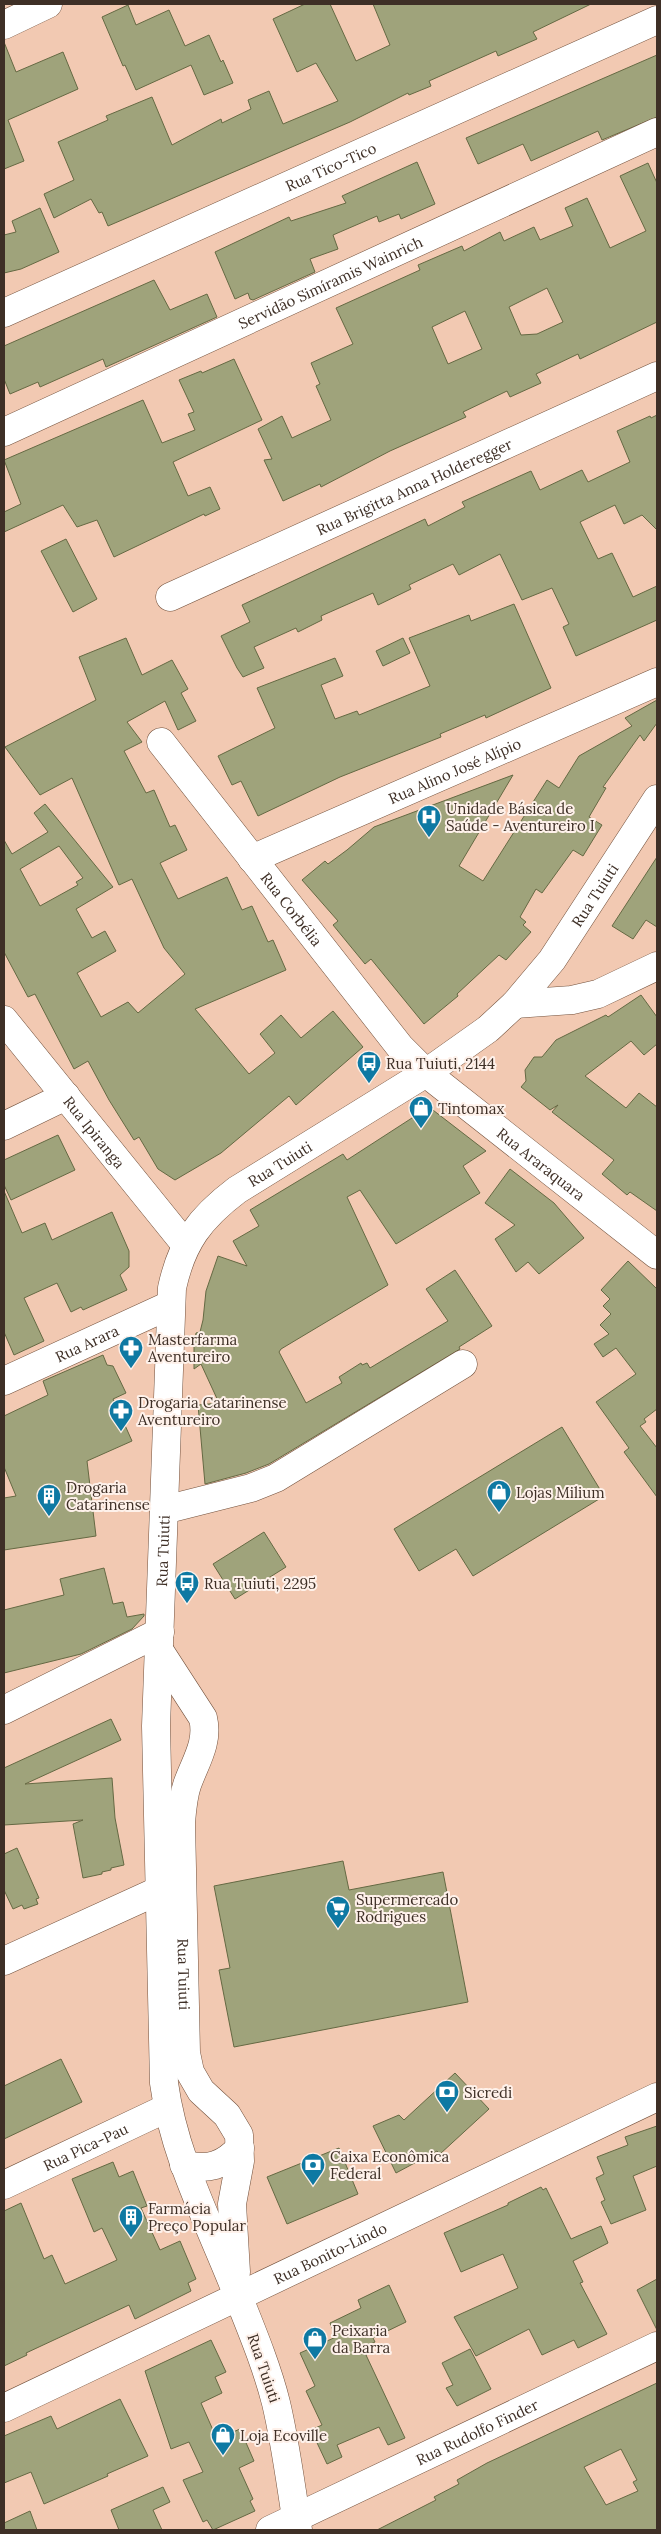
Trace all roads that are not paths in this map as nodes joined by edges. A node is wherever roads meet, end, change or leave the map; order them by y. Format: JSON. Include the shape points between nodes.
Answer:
{"nodes":[{"id":1,"x":48,"y":4,"type":"edge"},
{"id":2,"x":657,"y":20,"type":"edge"},
{"id":3,"x":4,"y":24,"type":"edge"},
{"id":4,"x":657,"y":132,"type":"edge"},
{"id":5,"x":4,"y":313,"type":"edge"},
{"id":6,"x":657,"y":376,"type":"edge"},
{"id":7,"x":4,"y":432,"type":"edge"},
{"id":8,"x":170,"y":597,"type":"dead end"},
{"id":9,"x":657,"y":682,"type":"edge"},
{"id":10,"x":161,"y":742,"type":"dead end"},
{"id":11,"x":657,"y":799,"type":"edge"},
{"id":12,"x":252,"y":859,"type":"junction"},
{"id":13,"x":657,"y":966,"type":"edge"},
{"id":14,"x":515,"y":1004,"type":"junction"},
{"id":15,"x":4,"y":1020,"type":"edge"},
{"id":16,"x":426,"y":1073,"type":"junction"},
{"id":17,"x":66,"y":1096,"type":"junction"},
{"id":18,"x":4,"y":1126,"type":"edge"},
{"id":19,"x":185,"y":1244,"type":"junction"},
{"id":20,"x":657,"y":1255,"type":"edge"},
{"id":21,"x":170,"y":1305,"type":"junction"},
{"id":22,"x":463,"y":1364,"type":"dead end"},
{"id":23,"x":4,"y":1381,"type":"edge"},
{"id":24,"x":164,"y":1510,"type":"junction"},
{"id":25,"x":159,"y":1641,"type":"junction"},
{"id":26,"x":4,"y":1710,"type":"edge"},
{"id":27,"x":203,"y":1718,"type":"junction"},
{"id":28,"x":156,"y":1726,"type":"junction"},
{"id":29,"x":160,"y":1890,"type":"junction"},
{"id":30,"x":4,"y":1961,"type":"edge"},
{"id":31,"x":657,"y":2097,"type":"edge"},
{"id":32,"x":167,"y":2108,"type":"junction"},
{"id":33,"x":240,"y":2148,"type":"junction"},
{"id":34,"x":184,"y":2165,"type":"junction"},
{"id":35,"x":4,"y":2184,"type":"edge"},
{"id":36,"x":238,"y":2297,"type":"junction"},
{"id":37,"x":657,"y":2346,"type":"edge"},
{"id":38,"x":4,"y":2408,"type":"edge"},
{"id":39,"x":297,"y":2524,"type":"edge"},
{"id":40,"x":270,"y":2530,"type":"edge"}],
"edges":[{"from":1,"to":3,"type":"street"},
{"from":2,"to":5,"type":"street","name":"Rua Tico-Tico"},
{"from":4,"to":7,"type":"street","name":"Servidão Simíramis Wainrich"},
{"from":6,"to":8,"type":"street","name":"Rua Brigitta Anna Holderegger"},
{"from":9,"to":12,"type":"street","name":"Rua Alino José Alípio"},
{"from":10,"to":12,"type":"street","name":"Rua Corbélia"},
{"from":11,"to":14,"type":"street","name":"Rua Tuiuti","via":[[552,960]]},
{"from":12,"to":16,"type":"street","name":"Rua Corbélia","via":[[400,1047]]},
{"from":13,"to":14,"type":"street","via":[[598,994],[572,1000]]},
{"from":14,"to":16,"type":"street","name":"Rua Tuiuti","via":[[488,1029]]},
{"from":15,"to":17,"type":"street","name":"Rua Ipiranga"},
{"from":16,"to":19,"type":"street","name":"Rua Tuiuti","via":[[237,1190],[214,1207]]},
{"from":16,"to":20,"type":"street","name":"Rua Araraquara"},
{"from":17,"to":18,"type":"street"},
{"from":17,"to":19,"type":"street","name":"Rua Ipiranga"},
{"from":19,"to":21,"type":"street","name":"Rua Tuiuti","via":[[177,1264]]},
{"from":21,"to":23,"type":"street","name":"Rua Arara"},
{"from":21,"to":24,"type":"street","name":"Rua Tuiuti"},
{"from":22,"to":24,"type":"street","via":[[276,1478],[251,1488]]},
{"from":24,"to":25,"type":"street","name":"Rua Tuiuti"},
{"from":25,"to":26,"type":"street"},
{"from":25,"to":27,"type":"street","name":"Rua Tuiuti"},
{"from":25,"to":28,"type":"street","name":"Rua Tuiuti"},
{"from":27,"to":28,"type":"street","via":[[179,1714]]},
{"from":27,"to":33,"type":"street","name":"Rua Tuiuti","via":[[205,1742],[187,1787],[181,1823],[186,2052],[190,2072],[201,2091],[233,2124],[239,2135]]},
{"from":28,"to":29,"type":"street","name":"Rua Tuiuti"},
{"from":29,"to":30,"type":"street"},
{"from":29,"to":32,"type":"street","name":"Rua Tuiuti","via":[[162,2048]]},
{"from":31,"to":36,"type":"street","name":"Rua Bonito-Lindo"},
{"from":32,"to":34,"type":"street","name":"Rua Tuiuti"},
{"from":32,"to":35,"type":"street","name":"Rua Pica-Pau"},
{"from":33,"to":34,"type":"street","via":[[218,2166]]},
{"from":33,"to":36,"type":"street","name":"Rua Tuiuti","via":[[232,2204]]},
{"from":34,"to":36,"type":"street","name":"Rua Tuiuti"},
{"from":36,"to":38,"type":"street","name":"Rua Bonito-Lindo"},
{"from":36,"to":39,"type":"street","name":"Rua Tuiuti","via":[[276,2402]]},
{"from":37,"to":39,"type":"street","name":"Rua Rudolfo Finder"},
{"from":39,"to":40,"type":"street","name":"Rua Rudolfo Finder"}]}
